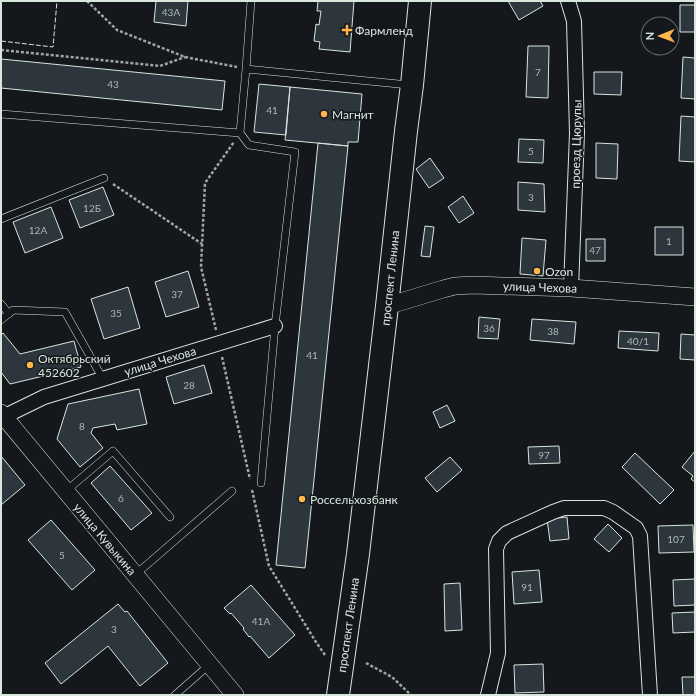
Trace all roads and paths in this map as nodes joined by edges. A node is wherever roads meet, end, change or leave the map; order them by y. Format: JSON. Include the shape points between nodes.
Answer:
{"nodes":[{"id":1,"x":87,"y":1,"type":"edge"},
{"id":2,"x":251,"y":1,"type":"edge"},
{"id":3,"x":420,"y":1,"type":"edge"},
{"id":4,"x":568,"y":1,"type":"edge"},
{"id":5,"x":1,"y":50,"type":"edge"},
{"id":6,"x":185,"y":57,"type":"junction"},
{"id":7,"x":246,"y":69,"type":"junction"},
{"id":8,"x":412,"y":85,"type":"junction"},
{"id":9,"x":1,"y":114,"type":"edge"},
{"id":10,"x":240,"y":133,"type":"junction"},
{"id":11,"x":104,"y":178,"type":"joint"},
{"id":12,"x":1,"y":219,"type":"edge"},
{"id":13,"x":202,"y":244,"type":"junction"},
{"id":14,"x":571,"y":288,"type":"junction"},
{"id":15,"x":695,"y":297,"type":"edge"},
{"id":16,"x":1,"y":304,"type":"edge"},
{"id":17,"x":387,"y":306,"type":"junction"},
{"id":18,"x":8,"y":314,"type":"junction"},
{"id":19,"x":1,"y":320,"type":"edge"},
{"id":20,"x":275,"y":326,"type":"junction"},
{"id":21,"x":219,"y":343,"type":"junction"},
{"id":22,"x":103,"y":379,"type":"junction"},
{"id":23,"x":2,"y":416,"type":"edge"},
{"id":24,"x":250,"y":481,"type":"dead end"},
{"id":25,"x":261,"y":483,"type":"dead end"},
{"id":26,"x":252,"y":489,"type":"dead end"},
{"id":27,"x":232,"y":491,"type":"dead end"},
{"id":28,"x":66,"y":492,"type":"junction"},
{"id":29,"x":170,"y":517,"type":"dead end"},
{"id":30,"x":358,"y":554,"type":"junction"},
{"id":31,"x":135,"y":576,"type":"junction"},
{"id":32,"x":327,"y":658,"type":"dead end"},
{"id":33,"x":366,"y":663,"type":"dead end"},
{"id":34,"x":210,"y":665,"type":"junction"},
{"id":35,"x":174,"y":695,"type":"edge"},
{"id":36,"x":231,"y":695,"type":"edge"},
{"id":37,"x":235,"y":695,"type":"edge"},
{"id":38,"x":338,"y":695,"type":"edge"},
{"id":39,"x":352,"y":695,"type":"edge"},
{"id":40,"x":411,"y":695,"type":"edge"},
{"id":41,"x":488,"y":695,"type":"edge"},
{"id":42,"x":650,"y":695,"type":"edge"}],
"edges":[{"from":1,"to":6,"type":"path","via":[[117,30]]},
{"from":2,"to":7,"type":"lane"},
{"from":3,"to":8,"type":"main road","name":"проспект Ленина"},
{"from":4,"to":14,"type":"street","name":"проезд Цюрупы","via":[[574,21],[577,133]]},
{"from":5,"to":6,"type":"path","via":[[160,66]]},
{"from":6,"to":7,"type":"path"},
{"from":7,"to":8,"type":"lane"},
{"from":7,"to":10,"type":"lane"},
{"from":8,"to":17,"type":"main road","name":"проспект Ленина"},
{"from":9,"to":10,"type":"lane"},
{"from":10,"to":13,"type":"path","via":[[205,183]]},
{"from":10,"to":20,"type":"lane","via":[[249,146],[295,152]]},
{"from":11,"to":12,"type":"lane"},
{"from":11,"to":13,"type":"path"},
{"from":13,"to":21,"type":"path","via":[[201,267]]},
{"from":14,"to":15,"type":"street","name":"улица Чехова"},
{"from":14,"to":17,"type":"street","name":"улица Чехова","via":[[455,286]]},
{"from":16,"to":18,"type":"lane"},
{"from":17,"to":30,"type":"main road","name":"проспект Ленина"},
{"from":18,"to":19,"type":"lane"},
{"from":18,"to":22,"type":"lane","via":[[13,310],[65,312]]},
{"from":20,"to":21,"type":"street","name":"улица Чехова"},
{"from":20,"to":25,"type":"lane"},
{"from":21,"to":22,"type":"street","name":"улица Чехова"},
{"from":21,"to":24,"type":"path"},
{"from":22,"to":23,"type":"street","name":"улица Чехова","via":[[44,397]]},
{"from":23,"to":28,"type":"street","name":"улица Кувыкина"},
{"from":26,"to":32,"type":"path","via":[[269,566]]},
{"from":27,"to":31,"type":"lane"},
{"from":28,"to":29,"type":"lane","via":[[113,451]]},
{"from":28,"to":31,"type":"street","name":"улица Кувыкина"},
{"from":30,"to":38,"type":"main road","name":"проспект Ленина"},
{"from":30,"to":39,"type":"main road","name":"проспект Ленина"},
{"from":31,"to":34,"type":"street","name":"улица Кувыкина"},
{"from":33,"to":40,"type":"path","via":[[392,676]]},
{"from":34,"to":35,"type":"lane"},
{"from":34,"to":36,"type":"street","name":"улица Кувыкина"},
{"from":34,"to":37,"type":"street","name":"улица Кувыкина"},
{"from":41,"to":42,"type":"street","via":[[498,653],[496,549],[507,533],[564,508],[604,508],[636,528],[640,536]]}]}
